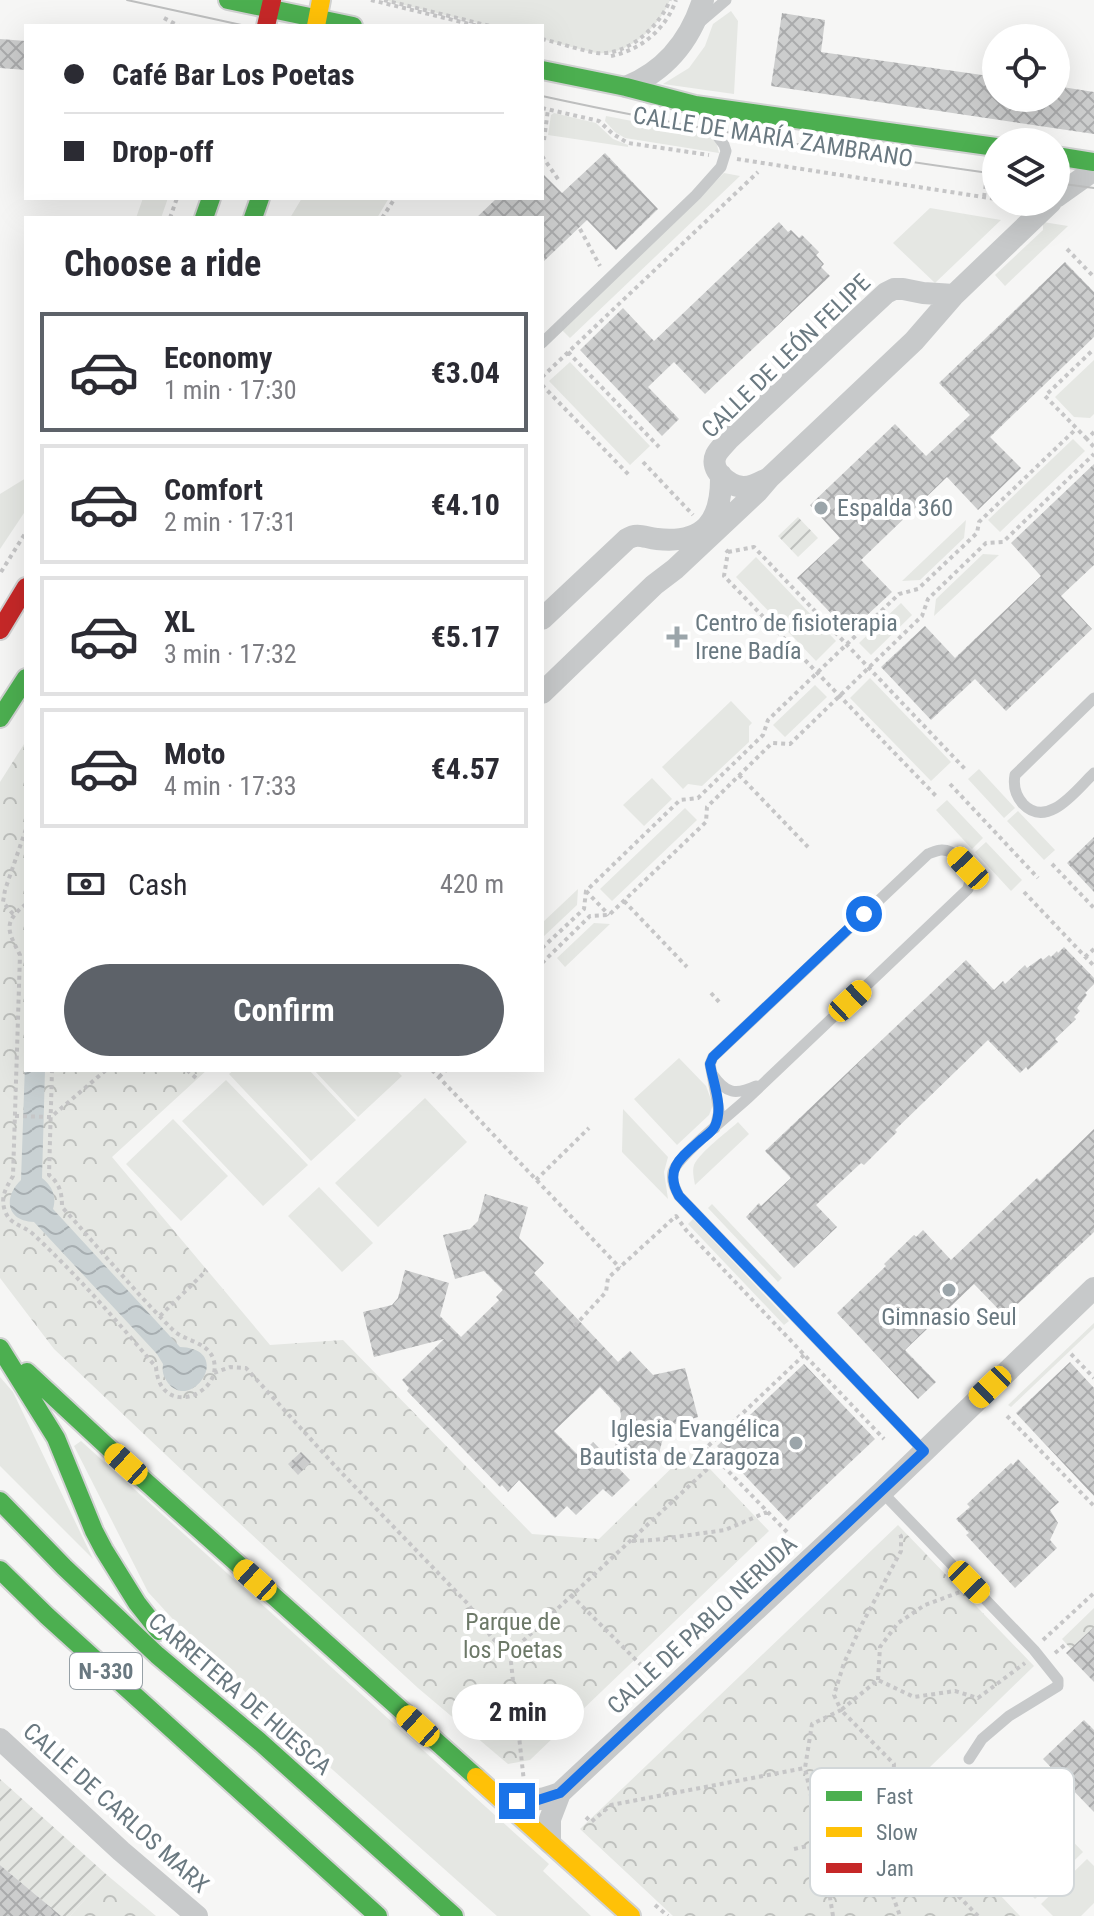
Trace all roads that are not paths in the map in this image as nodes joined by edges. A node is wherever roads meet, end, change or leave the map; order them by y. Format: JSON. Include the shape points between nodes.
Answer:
{"nodes":[{"id":1,"x":228,"y":0,"type":"edge"},
{"id":2,"x":703,"y":0,"type":"edge"},
{"id":3,"x":726,"y":0,"type":"edge"},
{"id":4,"x":269,"y":11,"type":"edge"},
{"id":5,"x":318,"y":15,"type":"edge"},
{"id":6,"x":347,"y":24,"type":"edge"},
{"id":7,"x":693,"y":28,"type":"junction"},
{"id":8,"x":544,"y":70,"type":"edge"},
{"id":9,"x":626,"y":87,"type":"junction"},
{"id":10,"x":695,"y":105,"type":"junction"},
{"id":11,"x":982,"y":145,"type":"edge"},
{"id":12,"x":1070,"y":158,"type":"edge"},
{"id":13,"x":1094,"y":162,"type":"edge"},
{"id":14,"x":1094,"y":170,"type":"edge"},
{"id":15,"x":1070,"y":187,"type":"edge"},
{"id":16,"x":1036,"y":216,"type":"edge"},
{"id":17,"x":910,"y":291,"type":"junction"},
{"id":18,"x":954,"y":295,"type":"junction"},
{"id":19,"x":544,"y":341,"type":"edge"},
{"id":20,"x":914,"y":341,"type":"junction"},
{"id":21,"x":721,"y":475,"type":"junction"},
{"id":22,"x":769,"y":478,"type":"junction"},
{"id":23,"x":651,"y":538,"type":"junction"},
{"id":24,"x":654,"y":585,"type":"junction"},
{"id":25,"x":24,"y":590,"type":"edge"},
{"id":26,"x":544,"y":617,"type":"edge"},
{"id":27,"x":0,"y":630,"type":"edge"},
{"id":28,"x":24,"y":681,"type":"edge"},
{"id":29,"x":544,"y":691,"type":"edge"},
{"id":30,"x":1094,"y":698,"type":"edge"},
{"id":31,"x":0,"y":718,"type":"edge"},
{"id":32,"x":1094,"y":773,"type":"edge"},
{"id":33,"x":712,"y":1073,"type":"junction"},
{"id":34,"x":767,"y":1080,"type":"junction"},
{"id":35,"x":715,"y":1128,"type":"junction"},
{"id":36,"x":1094,"y":1288,"type":"edge"},
{"id":37,"x":0,"y":1347,"type":"edge"},
{"id":38,"x":924,"y":1451,"type":"junction"},
{"id":39,"x":882,"y":1492,"type":"junction"},
{"id":40,"x":0,"y":1501,"type":"edge"},
{"id":41,"x":0,"y":1570,"type":"edge"},
{"id":42,"x":0,"y":1739,"type":"edge"},
{"id":43,"x":259,"y":1741,"type":"junction"},
{"id":44,"x":969,"y":1759,"type":"dead end"},
{"id":45,"x":489,"y":1790,"type":"junction"},
{"id":46,"x":560,"y":1793,"type":"junction"},
{"id":47,"x":550,"y":1843,"type":"junction"},
{"id":48,"x":197,"y":1916,"type":"edge"},
{"id":49,"x":378,"y":1916,"type":"edge"},
{"id":50,"x":454,"y":1916,"type":"edge"},
{"id":51,"x":631,"y":1916,"type":"edge"}],
"edges":[{"from":1,"to":4,"type":"main road"},
{"from":2,"to":7,"type":"street","name":"CALLE DE MARÍA ZAMBRANO"},
{"from":3,"to":7,"type":"lane"},
{"from":4,"to":5,"type":"main road"},
{"from":5,"to":6,"type":"main road"},
{"from":7,"to":9,"type":"street","name":"CALLE DE MARÍA ZAMBRANO","via":[[663,65]]},
{"from":8,"to":9,"type":"main road","name":"CALLE DE MARÍA ZAMBRANO"},
{"from":9,"to":10,"type":"main road","name":"CALLE DE MARÍA ZAMBRANO"},
{"from":10,"to":11,"type":"main road","name":"CALLE DE MARÍA ZAMBRANO"},
{"from":10,"to":19,"type":"lane","via":[[724,145],[721,167]]},
{"from":12,"to":13,"type":"main road"},
{"from":14,"to":15,"type":"street"},
{"from":16,"to":18,"type":"street"},
{"from":17,"to":18,"type":"street","name":"CALLE DE LEÓN FELIPE"},
{"from":17,"to":20,"type":"street","name":"CALLE DE LEÓN FELIPE","via":[[922,317]]},
{"from":17,"to":21,"type":"street","name":"CALLE DE LEÓN FELIPE","via":[[886,293],[729,439],[714,463]]},
{"from":18,"to":20,"type":"street"},
{"from":20,"to":22,"type":"street"},
{"from":21,"to":22,"type":"street","name":"CALLE DE LEÓN FELIPE","via":[[745,487]]},
{"from":21,"to":23,"type":"street","name":"CALLE DE LEÓN FELIPE","via":[[718,505],[705,528],[686,539]]},
{"from":22,"to":24,"type":"street"},
{"from":23,"to":24,"type":"street","via":[[662,563]]},
{"from":23,"to":26,"type":"street","name":"CALLE DE LEÓN FELIPE","via":[[634,534],[627,539]]},
{"from":24,"to":29,"type":"street"},
{"from":25,"to":27,"type":"main road"},
{"from":28,"to":31,"type":"main road"},
{"from":30,"to":32,"type":"lane","via":[[1015,775],[1013,784],[1025,806],[1044,814]]},
{"from":33,"to":34,"type":"lane","via":[[733,1092]]},
{"from":33,"to":34,"type":"lane","via":[[713,1057],[928,854],[939,850],[956,856],[971,876],[968,889]]},
{"from":33,"to":35,"type":"lane","via":[[719,1111]]},
{"from":34,"to":35,"type":"lane"},
{"from":35,"to":38,"type":"lane","via":[[674,1169],[679,1196]]},
{"from":36,"to":38,"type":"street","name":"CALLE DE PABLO NERUDA"},
{"from":37,"to":43,"type":"main road","via":[[56,1438],[94,1531],[129,1590]]},
{"from":37,"to":45,"type":"main road"},
{"from":38,"to":39,"type":"street","name":"CALLE DE PABLO NERUDA"},
{"from":39,"to":44,"type":"lane","via":[[1058,1680],[1058,1686],[982,1739]]},
{"from":39,"to":46,"type":"street","name":"CALLE DE PABLO NERUDA"},
{"from":40,"to":43,"type":"main road","name":"CARRETERA DE HUESCA","number":"N-330","via":[[157,1655]]},
{"from":41,"to":49,"type":"main road","number":"N-330"},
{"from":42,"to":48,"type":"street","name":"CALLE DE CARLOS MARX"},
{"from":43,"to":50,"type":"main road","name":"CARRETERA DE HUESCA","number":"N-330"},
{"from":45,"to":46,"type":"street","via":[[527,1801]]},
{"from":45,"to":47,"type":"main road"},
{"from":46,"to":47,"type":"street","via":[[550,1819]]},
{"from":47,"to":51,"type":"main road"}]}
